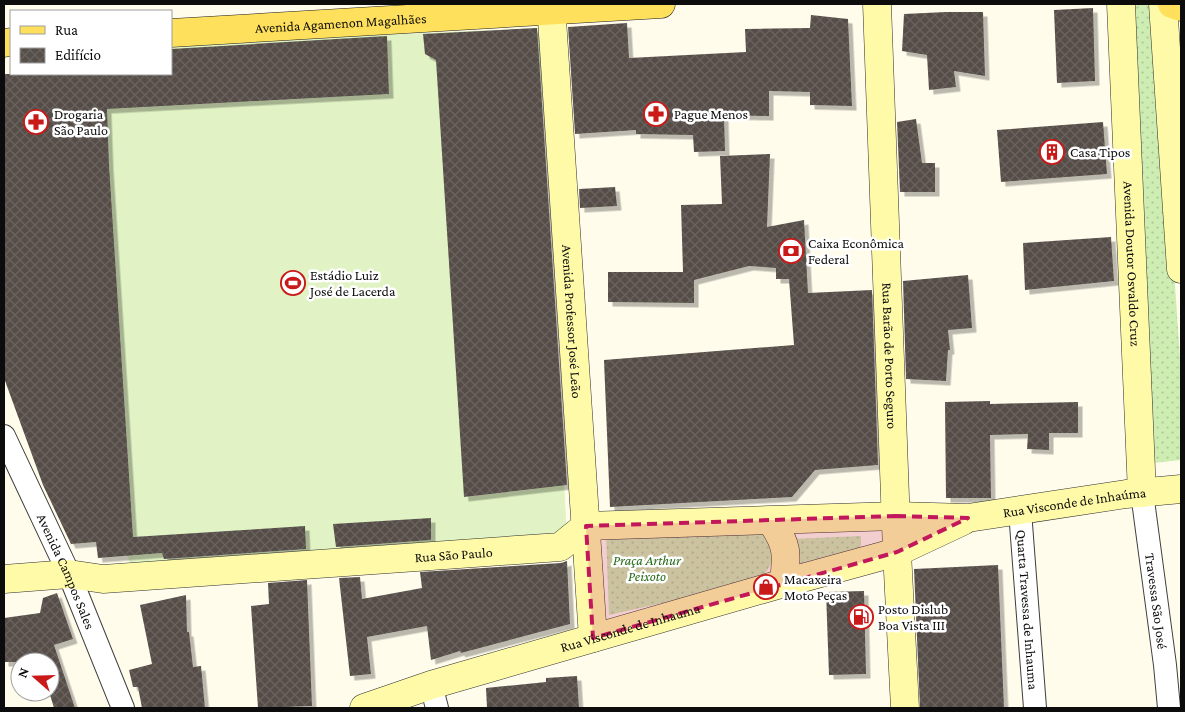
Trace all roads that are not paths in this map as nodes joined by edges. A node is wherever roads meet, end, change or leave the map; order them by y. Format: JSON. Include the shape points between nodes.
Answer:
{"nodes":[{"id":1,"x":661,"y":4,"type":"edge"},
{"id":2,"x":877,"y":4,"type":"edge"},
{"id":3,"x":1122,"y":4,"type":"edge"},
{"id":4,"x":1163,"y":4,"type":"edge"},
{"id":5,"x":1172,"y":4,"type":"edge"},
{"id":6,"x":551,"y":7,"type":"edge"},
{"id":7,"x":1181,"y":7,"type":"edge"},
{"id":8,"x":172,"y":32,"type":"edge"},
{"id":9,"x":1181,"y":269,"type":"edge"},
{"id":10,"x":4,"y":436,"type":"edge"},
{"id":11,"x":1181,"y":489,"type":"edge"},
{"id":12,"x":1142,"y":493,"type":"junction"},
{"id":13,"x":1020,"y":511,"type":"junction"},
{"id":14,"x":896,"y":516,"type":"junction"},
{"id":15,"x":968,"y":518,"type":"junction"},
{"id":16,"x":771,"y":521,"type":"junction"},
{"id":17,"x":586,"y":526,"type":"junction"},
{"id":18,"x":897,"y":552,"type":"junction"},
{"id":19,"x":69,"y":574,"type":"junction"},
{"id":20,"x":4,"y":579,"type":"edge"},
{"id":21,"x":784,"y":583,"type":"junction"},
{"id":22,"x":593,"y":638,"type":"junction"},
{"id":23,"x":1173,"y":664,"type":"edge"},
{"id":24,"x":434,"y":697,"type":"edge"},
{"id":25,"x":123,"y":708,"type":"edge"},
{"id":26,"x":364,"y":708,"type":"edge"},
{"id":27,"x":906,"y":708,"type":"edge"},
{"id":28,"x":1035,"y":708,"type":"edge"},
{"id":29,"x":1169,"y":708,"type":"edge"}],
"edges":[{"from":1,"to":6,"type":"main road","name":"Avenida Agamenon Magalhães"},
{"from":2,"to":14,"type":"street","name":"Rua Barão de Porto Seguro"},
{"from":3,"to":12,"type":"street","name":"Avenida Doutor Osvaldo Cruz"},
{"from":4,"to":9,"type":"street"},
{"from":5,"to":7,"type":"main road"},
{"from":6,"to":8,"type":"main road","name":"Avenida Agamenon Magalhães"},
{"from":6,"to":17,"type":"street","name":"Avenida Professor José Leão"},
{"from":10,"to":19,"type":"street","name":"Avenida Campos Sales"},
{"from":11,"to":12,"type":"street","name":"Rua Visconde de Inhaúma"},
{"from":12,"to":13,"type":"street","name":"Rua Visconde de Inhaúma"},
{"from":12,"to":23,"type":"street","name":"Travessa São José"},
{"from":13,"to":15,"type":"street","name":"Rua Visconde de Inhaúma"},
{"from":13,"to":28,"type":"street","name":"Quarta Travessa de Inhauma"},
{"from":14,"to":15,"type":"street","name":"Rua Visconde de Inhaúma"},
{"from":14,"to":16,"type":"street"},
{"from":14,"to":18,"type":"street","name":"Rua Barão de Porto Seguro"},
{"from":15,"to":18,"type":"street","name":"Rua Visconde de Inhaúma"},
{"from":16,"to":17,"type":"street"},
{"from":16,"to":21,"type":"street","via":[[785,546]]},
{"from":17,"to":19,"type":"street","name":"Rua São Paulo","via":[[560,547],[103,579]]},
{"from":17,"to":22,"type":"street","name":"Avenida Professor José Leão"},
{"from":18,"to":21,"type":"street","name":"Rua Visconde de Inhauma"},
{"from":18,"to":27,"type":"street","name":"Rua Barão de Porto Seguro"},
{"from":19,"to":20,"type":"street","name":"Rua São Paulo"},
{"from":19,"to":25,"type":"street","name":"Avenida Campos Sales"},
{"from":21,"to":22,"type":"street","name":"Rua Visconde de Inhauma"},
{"from":22,"to":24,"type":"street","name":"Rua Visconde de Inhauma"},
{"from":23,"to":29,"type":"street","name":"Travessa São José"},
{"from":24,"to":26,"type":"street","name":"Rua Visconde de Inhauma"}]}
